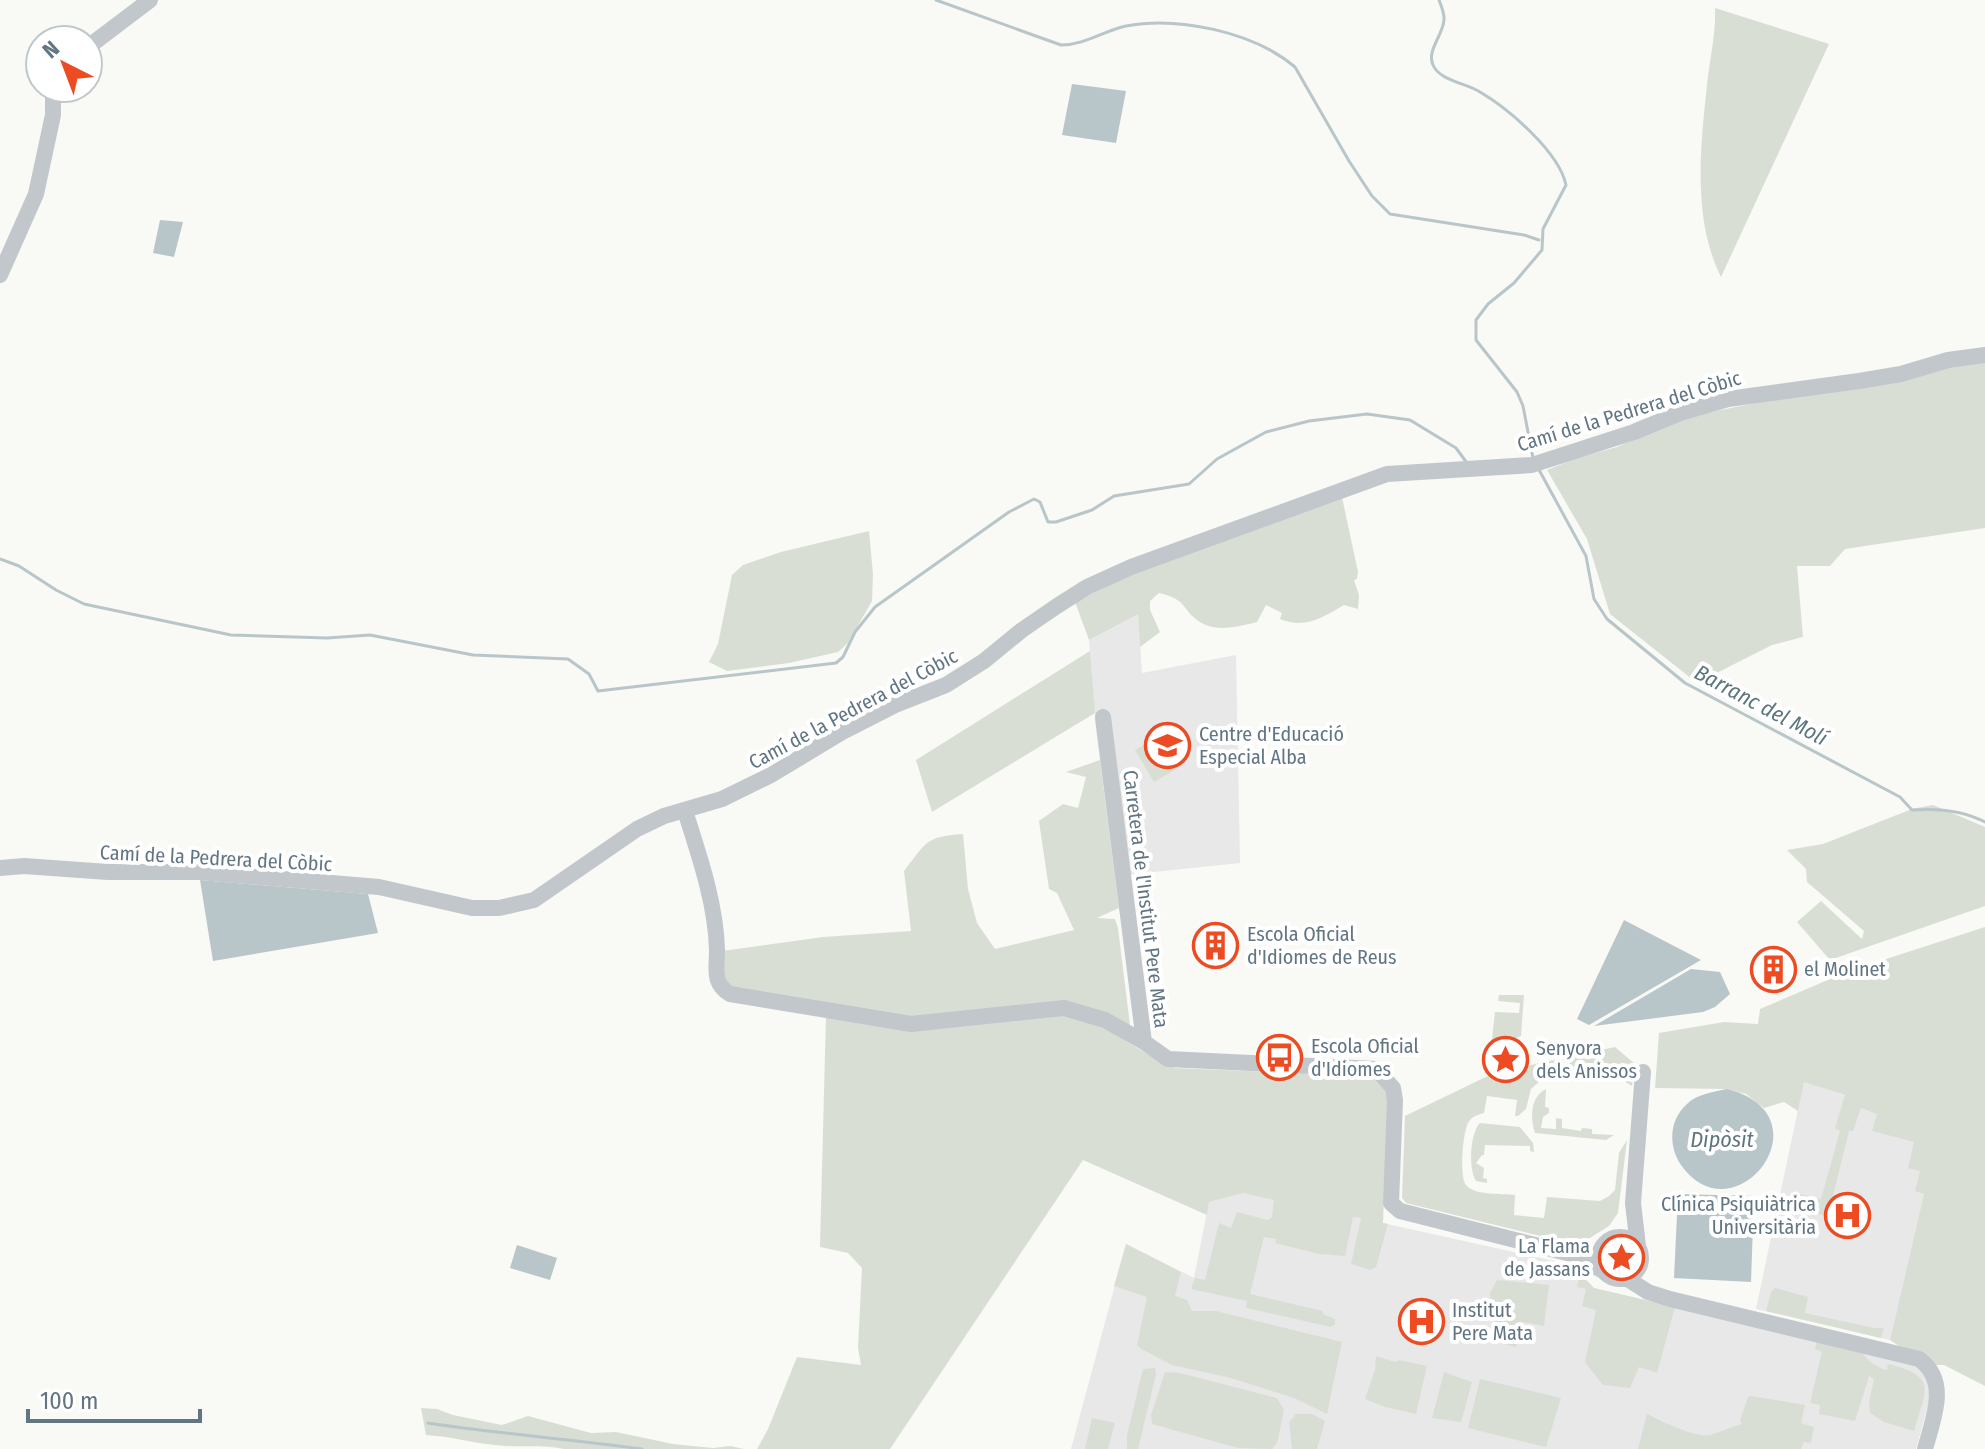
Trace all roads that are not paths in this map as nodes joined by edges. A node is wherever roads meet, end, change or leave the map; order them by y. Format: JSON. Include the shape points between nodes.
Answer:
{"nodes":[{"id":1,"x":150,"y":0,"type":"edge"},
{"id":2,"x":104,"y":35,"type":"edge"},
{"id":3,"x":53,"y":104,"type":"edge"},
{"id":4,"x":0,"y":275,"type":"edge"},
{"id":5,"x":1985,"y":355,"type":"edge"},
{"id":6,"x":1103,"y":717,"type":"dead end"},
{"id":7,"x":685,"y":811,"type":"junction"},
{"id":8,"x":0,"y":868,"type":"edge"},
{"id":9,"x":1144,"y":1042,"type":"junction"},
{"id":10,"x":1643,"y":1072,"type":"dead end"},
{"id":11,"x":1633,"y":1203,"type":"junction"},
{"id":12,"x":1610,"y":1242,"type":"junction"},
{"id":13,"x":1638,"y":1246,"type":"junction"},
{"id":14,"x":1575,"y":1255,"type":"junction"},
{"id":15,"x":1639,"y":1266,"type":"junction"},
{"id":16,"x":1605,"y":1272,"type":"junction"},
{"id":17,"x":1626,"y":1278,"type":"junction"},
{"id":18,"x":1678,"y":1299,"type":"junction"},
{"id":19,"x":1925,"y":1449,"type":"edge"}],
"edges":[{"from":1,"to":2,"type":"street"},
{"from":3,"to":4,"type":"street","via":[[36,194]]},
{"from":5,"to":7,"type":"street","name":"Camí de la Pedrera del Còbic","via":[[1901,374],[1728,399],[1532,465],[1387,474],[1087,587],[946,685],[895,705],[722,799]]},
{"from":6,"to":9,"type":"street","name":"Carretera de l'Institut Pere Mata"},
{"from":7,"to":8,"type":"street","name":"Camí de la Pedrera del Còbic","via":[[637,829],[534,900],[499,908],[472,908],[379,887],[199,872]]},
{"from":7,"to":9,"type":"street","via":[[715,925],[716,977],[730,994],[911,1024],[1064,1008],[1105,1020]]},
{"from":9,"to":14,"type":"street","name":"Carretera de l'Institut Pere Mata","via":[[1168,1059],[1376,1069],[1393,1088],[1395,1100],[1391,1203],[1400,1211]]},
{"from":10,"to":11,"type":"street"},
{"from":11,"to":12,"type":"street"},
{"from":11,"to":13,"type":"street"},
{"from":12,"to":13,"type":"street","via":[[1630,1239]]},
{"from":12,"to":14,"type":"street"},
{"from":12,"to":16,"type":"street","via":[[1599,1260]]},
{"from":13,"to":15,"type":"street"},
{"from":14,"to":16,"type":"street","name":"Carretera de l'Institut Pere Mata"},
{"from":15,"to":17,"type":"street"},
{"from":15,"to":18,"type":"street","via":[[1648,1281]]},
{"from":16,"to":17,"type":"street"},
{"from":17,"to":18,"type":"street","via":[[1648,1292]]},
{"from":18,"to":19,"type":"street","via":[[1919,1359],[1932,1371],[1938,1390]]}]}
